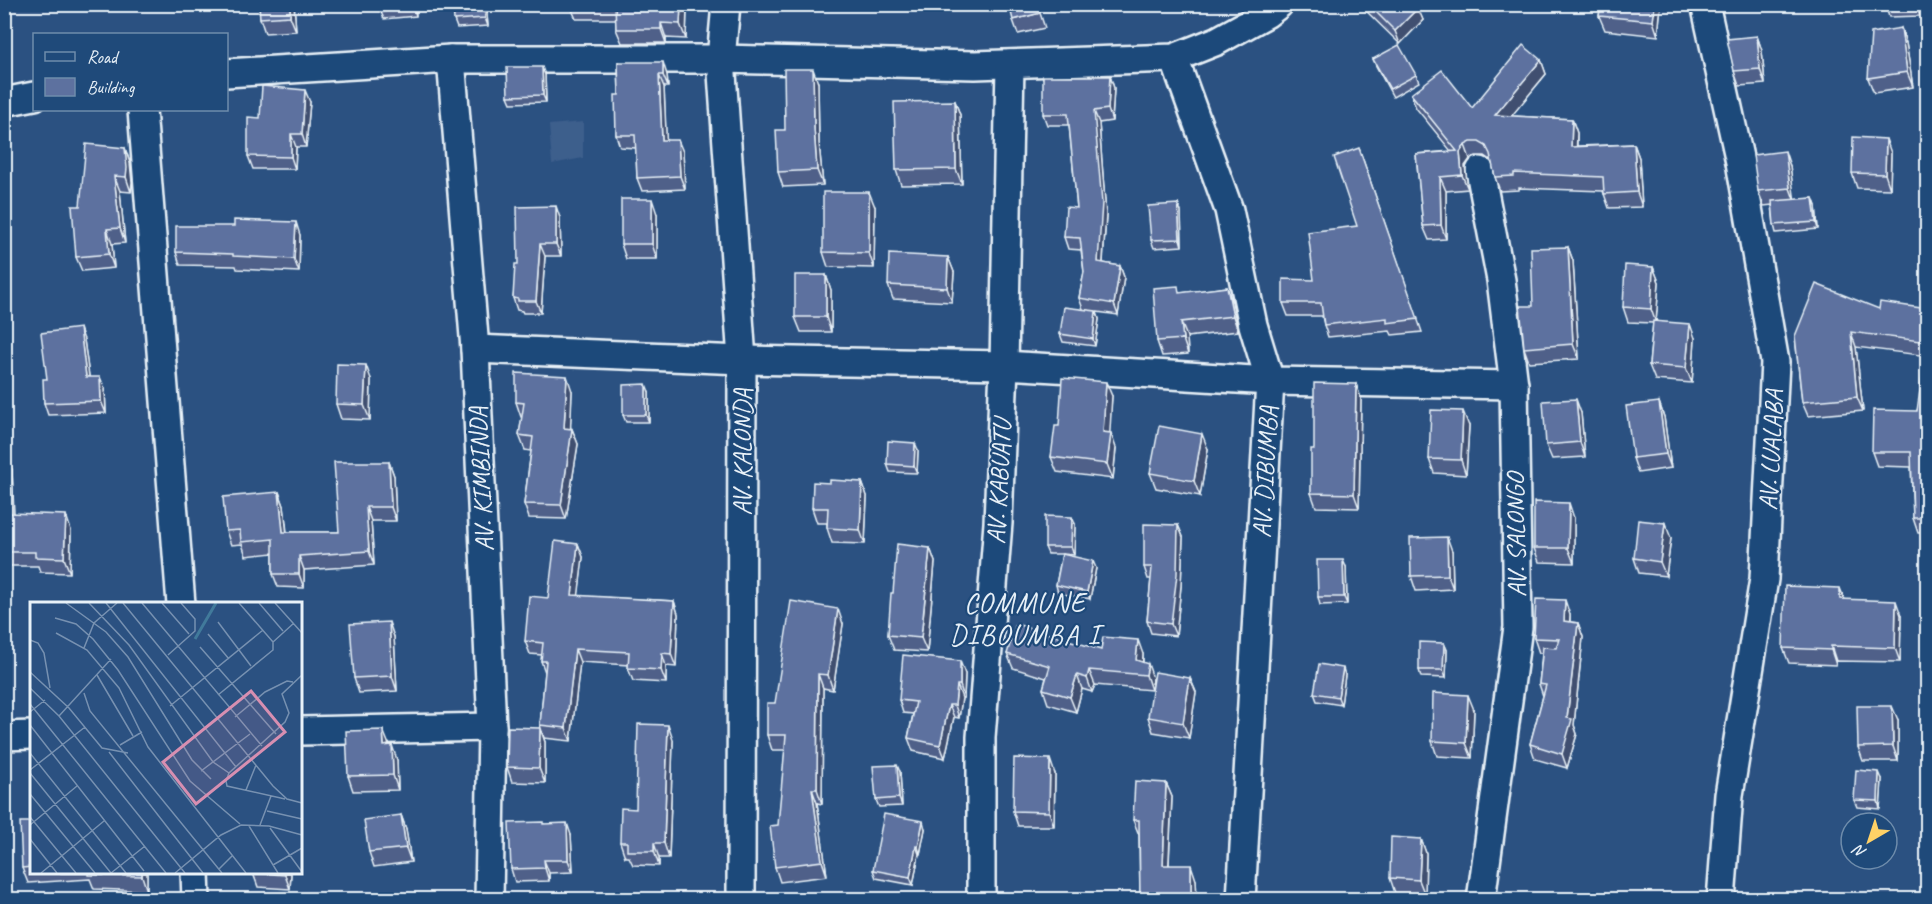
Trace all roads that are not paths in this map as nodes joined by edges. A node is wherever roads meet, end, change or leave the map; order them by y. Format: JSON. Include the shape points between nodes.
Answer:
{"nodes":[{"id":1,"x":726,"y":4,"type":"edge"},
{"id":2,"x":1279,"y":4,"type":"edge"},
{"id":3,"x":1705,"y":4,"type":"edge"},
{"id":4,"x":1174,"y":58,"type":"junction"},
{"id":5,"x":451,"y":59,"type":"junction"},
{"id":6,"x":721,"y":59,"type":"junction"},
{"id":7,"x":1010,"y":64,"type":"junction"},
{"id":8,"x":228,"y":73,"type":"edge"},
{"id":9,"x":33,"y":96,"type":"edge"},
{"id":10,"x":4,"y":102,"type":"edge"},
{"id":11,"x":142,"y":111,"type":"edge"},
{"id":12,"x":1480,"y":171,"type":"dead end"},
{"id":13,"x":475,"y":349,"type":"junction"},
{"id":14,"x":742,"y":360,"type":"junction"},
{"id":15,"x":1004,"y":365,"type":"junction"},
{"id":16,"x":1270,"y":381,"type":"junction"},
{"id":17,"x":1514,"y":385,"type":"junction"},
{"id":18,"x":181,"y":602,"type":"edge"},
{"id":19,"x":492,"y":727,"type":"junction"},
{"id":20,"x":302,"y":731,"type":"edge"},
{"id":21,"x":30,"y":735,"type":"edge"},
{"id":22,"x":4,"y":736,"type":"edge"},
{"id":23,"x":195,"y":874,"type":"edge"},
{"id":24,"x":196,"y":900,"type":"edge"},
{"id":25,"x":489,"y":900,"type":"edge"},
{"id":26,"x":741,"y":900,"type":"edge"},
{"id":27,"x":981,"y":900,"type":"edge"},
{"id":28,"x":1241,"y":900,"type":"edge"},
{"id":29,"x":1481,"y":900,"type":"edge"},
{"id":30,"x":1721,"y":900,"type":"edge"}],
"edges":[{"from":1,"to":6,"type":"street","name":"AV. KALONDA"},
{"from":2,"to":4,"type":"street","via":[[1217,40]]},
{"from":3,"to":30,"type":"street","name":"AV. LUALABA","via":[[1740,162],[1775,362],[1764,579],[1729,795]]},
{"from":4,"to":7,"type":"street"},
{"from":4,"to":16,"type":"street","name":"AV. DIBUMBA","via":[[1229,210],[1253,325]]},
{"from":5,"to":6,"type":"street"},
{"from":5,"to":8,"type":"street"},
{"from":5,"to":13,"type":"street","name":"AV. KIMBINDA"},
{"from":6,"to":7,"type":"street"},
{"from":6,"to":14,"type":"street","name":"AV. KALONDA"},
{"from":7,"to":15,"type":"street","name":"AV. KABUATU"},
{"from":9,"to":10,"type":"street"},
{"from":11,"to":18,"type":"street"},
{"from":12,"to":17,"type":"street","name":"AV. SALONGO","via":[[1501,280]]},
{"from":13,"to":14,"type":"street"},
{"from":13,"to":19,"type":"street","name":"AV. KIMBINDA"},
{"from":14,"to":15,"type":"street"},
{"from":14,"to":26,"type":"street","name":"AV. KALONDA"},
{"from":15,"to":16,"type":"street"},
{"from":15,"to":27,"type":"street","name":"AV. KABUATU","via":[[998,523],[981,736]]},
{"from":16,"to":17,"type":"street"},
{"from":16,"to":28,"type":"street","name":"AV. DIBUMBA"},
{"from":17,"to":29,"type":"street","name":"AV. SALONGO","via":[[1518,627]]},
{"from":19,"to":20,"type":"street"},
{"from":19,"to":25,"type":"street","name":"AV. KIMBINDA"},
{"from":21,"to":22,"type":"street"},
{"from":23,"to":24,"type":"street"}]}
